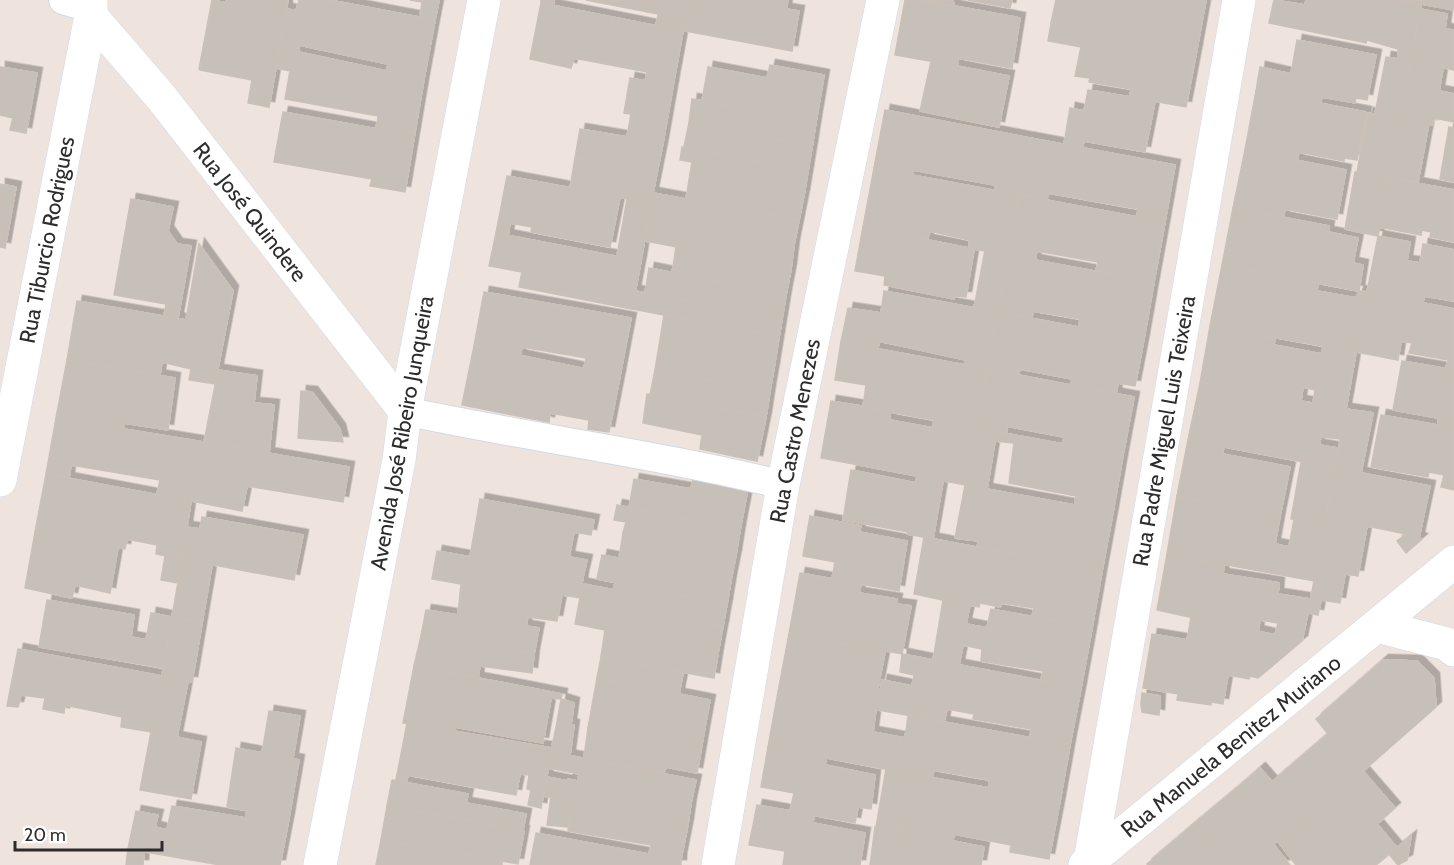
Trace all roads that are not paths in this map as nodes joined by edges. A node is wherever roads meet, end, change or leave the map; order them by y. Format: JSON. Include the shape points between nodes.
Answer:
{"nodes":[{"id":1,"x":484,"y":0,"type":"edge"},
{"id":2,"x":883,"y":0,"type":"edge"},
{"id":3,"x":1239,"y":0,"type":"edge"},
{"id":4,"x":84,"y":6,"type":"edge"},
{"id":5,"x":405,"y":411,"type":"junction"},
{"id":6,"x":0,"y":480,"type":"edge"},
{"id":7,"x":783,"y":485,"type":"junction"},
{"id":8,"x":1454,"y":562,"type":"edge"},
{"id":9,"x":1377,"y":626,"type":"junction"},
{"id":10,"x":1454,"y":650,"type":"edge"},
{"id":11,"x":1088,"y":863,"type":"edge"},
{"id":12,"x":320,"y":865,"type":"edge"},
{"id":13,"x":718,"y":865,"type":"edge"}],
"edges":[{"from":1,"to":5,"type":"street","name":"Avenida José Ribeiro Junqueira"},
{"from":2,"to":7,"type":"street","name":"Rua Castro Menezes"},
{"from":3,"to":11,"type":"street","name":"Rua Padre Miguel Luis Teixeira"},
{"from":4,"to":5,"type":"street","name":"Rua José Quindere","via":[[161,97]]},
{"from":4,"to":6,"type":"street","name":"Rua Tiburcio Rodrigues"},
{"from":5,"to":7,"type":"lane","via":[[723,470]]},
{"from":5,"to":12,"type":"street","name":"Avenida José Ribeiro Junqueira","via":[[399,460]]},
{"from":7,"to":13,"type":"street","name":"Rua Castro Menezes"},
{"from":8,"to":9,"type":"street","name":"Rua Manuela Benitez Muriano"},
{"from":9,"to":10,"type":"street","via":[[1447,644]]},
{"from":9,"to":11,"type":"street","name":"Rua Manuela Benitez Muriano"}]}
